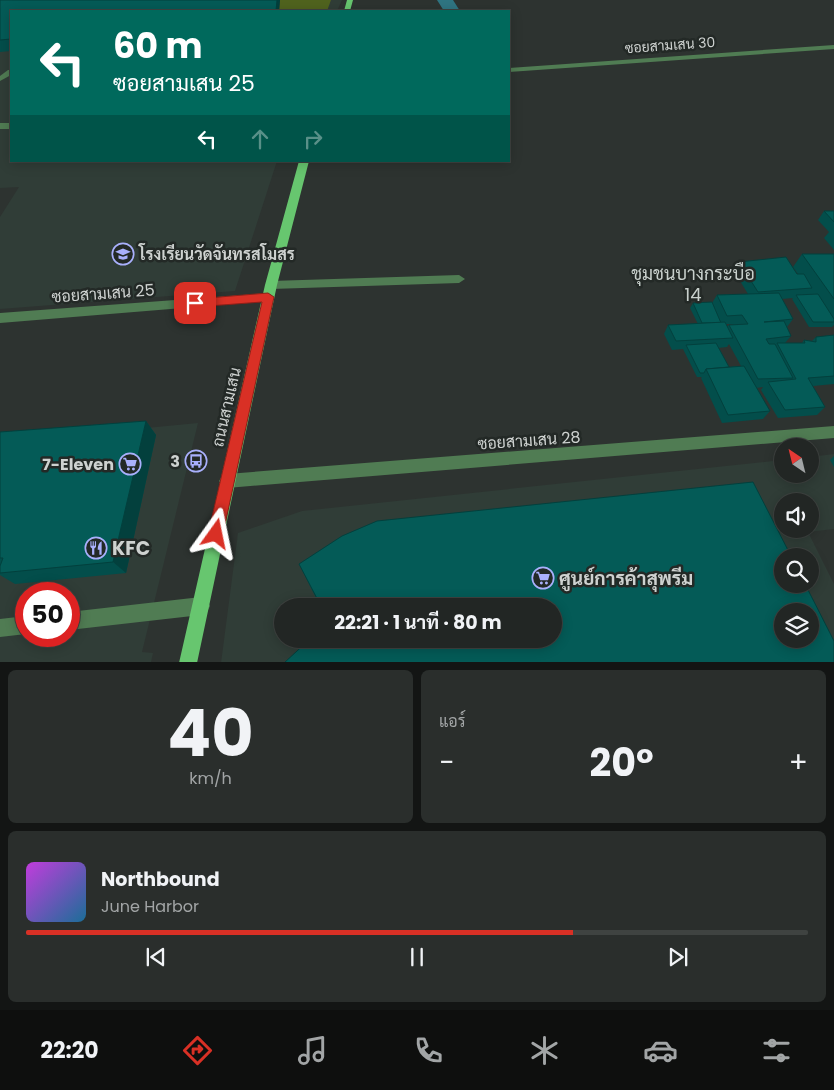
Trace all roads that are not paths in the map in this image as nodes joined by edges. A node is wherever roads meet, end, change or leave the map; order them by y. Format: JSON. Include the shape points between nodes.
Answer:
{"nodes":[{"id":1,"x":834,"y":47,"type":"edge"},
{"id":2,"x":510,"y":70,"type":"edge"},
{"id":3,"x":304,"y":162,"type":"edge"},
{"id":4,"x":459,"y":279,"type":"dead end"},
{"id":5,"x":270,"y":291,"type":"junction"},
{"id":6,"x":0,"y":318,"type":"edge"},
{"id":7,"x":834,"y":432,"type":"edge"},
{"id":8,"x":227,"y":481,"type":"junction"},
{"id":9,"x":200,"y":606,"type":"junction"},
{"id":10,"x":80,"y":620,"type":"edge"},
{"id":11,"x":15,"y":627,"type":"edge"},
{"id":12,"x":0,"y":628,"type":"edge"},
{"id":13,"x":188,"y":662,"type":"edge"}],
"edges":[{"from":1,"to":2,"type":"street","name":"ซอยสามเสน 30"},
{"from":3,"to":5,"type":"main road","name":"ถนนสามเสน"},
{"from":4,"to":5,"type":"street","name":"ซอยสามเสน 25"},
{"from":5,"to":6,"type":"street","name":"ซอยสามเสน 25"},
{"from":5,"to":8,"type":"main road","name":"ถนนสามเสน"},
{"from":7,"to":8,"type":"street","name":"ซอยสามเสน 28"},
{"from":8,"to":9,"type":"main road","name":"ถนนสามเสน"},
{"from":9,"to":10,"type":"street"},
{"from":9,"to":13,"type":"main road","name":"ถนนสามเสน"},
{"from":11,"to":12,"type":"street"}]}
